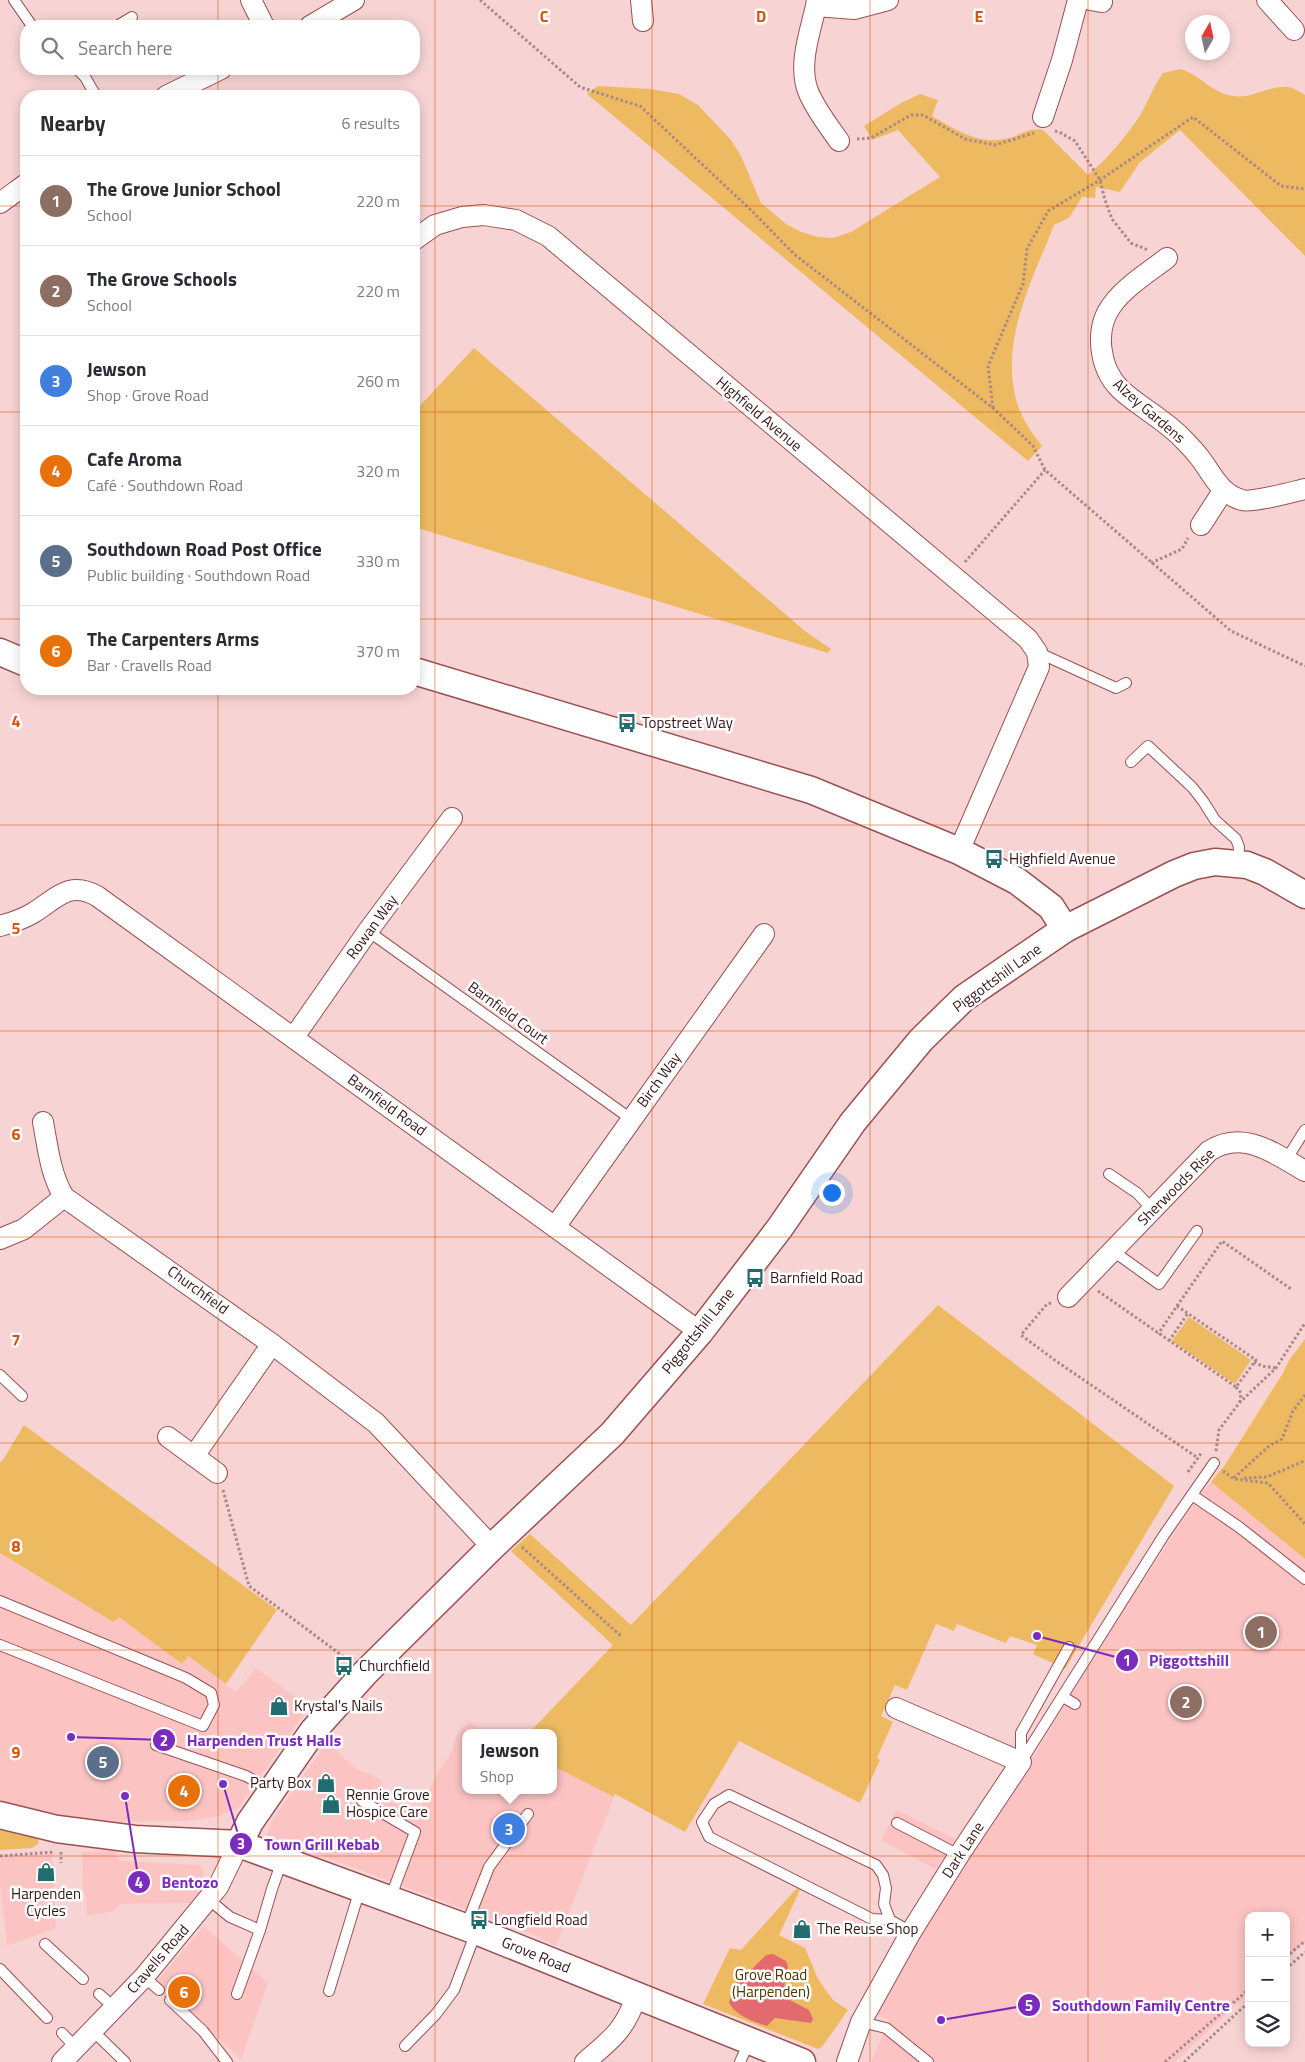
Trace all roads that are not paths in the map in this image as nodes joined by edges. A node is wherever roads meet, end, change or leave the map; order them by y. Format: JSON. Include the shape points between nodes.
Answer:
{"nodes":[{"id":1,"x":14,"y":0,"type":"edge"},
{"id":2,"x":251,"y":0,"type":"edge"},
{"id":3,"x":354,"y":0,"type":"edge"},
{"id":4,"x":641,"y":0,"type":"edge"},
{"id":5,"x":888,"y":0,"type":"edge"},
{"id":6,"x":1078,"y":0,"type":"edge"},
{"id":7,"x":1267,"y":0,"type":"edge"},
{"id":8,"x":816,"y":3,"type":"edge"},
{"id":9,"x":132,"y":17,"type":"dead end"},
{"id":10,"x":28,"y":20,"type":"edge"},
{"id":11,"x":127,"y":20,"type":"edge"},
{"id":12,"x":261,"y":20,"type":"edge"},
{"id":13,"x":320,"y":20,"type":"edge"},
{"id":14,"x":644,"y":21,"type":"dead end"},
{"id":15,"x":1294,"y":30,"type":"dead end"},
{"id":16,"x":83,"y":75,"type":"edge"},
{"id":17,"x":209,"y":75,"type":"edge"},
{"id":18,"x":93,"y":90,"type":"edge"},
{"id":19,"x":178,"y":90,"type":"edge"},
{"id":20,"x":1044,"y":124,"type":"road end"},
{"id":21,"x":839,"y":141,"type":"road end"},
{"id":22,"x":20,"y":188,"type":"edge"},
{"id":23,"x":0,"y":203,"type":"edge"},
{"id":24,"x":420,"y":236,"type":"edge"},
{"id":25,"x":1167,"y":258,"type":"road end"},
{"id":26,"x":1305,"y":489,"type":"edge"},
{"id":27,"x":1223,"y":491,"type":"junction"},
{"id":28,"x":1201,"y":525,"type":"road end"},
{"id":29,"x":0,"y":652,"type":"edge"},
{"id":30,"x":1038,"y":652,"type":"junction"},
{"id":31,"x":20,"y":660,"type":"edge"},
{"id":32,"x":420,"y":673,"type":"edge"},
{"id":33,"x":1126,"y":683,"type":"dead end"},
{"id":34,"x":1131,"y":762,"type":"dead end"},
{"id":35,"x":452,"y":818,"type":"dead end"},
{"id":36,"x":959,"y":851,"type":"junction"},
{"id":37,"x":1238,"y":864,"type":"junction"},
{"id":38,"x":1305,"y":895,"type":"edge"},
{"id":39,"x":0,"y":926,"type":"edge"},
{"id":40,"x":1065,"y":930,"type":"junction"},
{"id":41,"x":368,"y":931,"type":"junction"},
{"id":42,"x":764,"y":934,"type":"dead end"},
{"id":43,"x":294,"y":1037,"type":"junction"},
{"id":44,"x":631,"y":1119,"type":"junction"},
{"id":45,"x":43,"y":1122,"type":"dead end"},
{"id":46,"x":1305,"y":1130,"type":"edge"},
{"id":47,"x":1286,"y":1160,"type":"junction"},
{"id":48,"x":1305,"y":1171,"type":"edge"},
{"id":49,"x":1109,"y":1174,"type":"dead end"},
{"id":50,"x":64,"y":1196,"type":"junction"},
{"id":51,"x":1152,"y":1209,"type":"junction"},
{"id":52,"x":555,"y":1227,"type":"junction"},
{"id":53,"x":1197,"y":1231,"type":"dead end"},
{"id":54,"x":0,"y":1239,"type":"edge"},
{"id":55,"x":1114,"y":1251,"type":"junction"},
{"id":56,"x":1068,"y":1297,"type":"road end"},
{"id":57,"x":700,"y":1332,"type":"junction"},
{"id":58,"x":272,"y":1344,"type":"junction"},
{"id":59,"x":0,"y":1375,"type":"edge"},
{"id":60,"x":22,"y":1396,"type":"dead end"},
{"id":61,"x":168,"y":1437,"type":"dead end"},
{"id":62,"x":194,"y":1456,"type":"junction"},
{"id":63,"x":1214,"y":1463,"type":"road end"},
{"id":64,"x":217,"y":1473,"type":"road end"},
{"id":65,"x":1192,"y":1495,"type":"junction"},
{"id":66,"x":499,"y":1540,"type":"junction"},
{"id":67,"x":1305,"y":1579,"type":"edge"},
{"id":68,"x":0,"y":1601,"type":"edge"},
{"id":69,"x":0,"y":1645,"type":"edge"},
{"id":70,"x":1069,"y":1648,"type":"dead end"},
{"id":71,"x":1063,"y":1697,"type":"junction"},
{"id":72,"x":1075,"y":1704,"type":"dead end"},
{"id":73,"x":896,"y":1708,"type":"dead end"},
{"id":74,"x":156,"y":1745,"type":"dead end"},
{"id":75,"x":1021,"y":1762,"type":"junction"},
{"id":76,"x":272,"y":1790,"type":"junction"},
{"id":77,"x":362,"y":1801,"type":"dead end"},
{"id":78,"x":0,"y":1814,"type":"edge"},
{"id":79,"x":528,"y":1814,"type":"dead end"},
{"id":80,"x":897,"y":1823,"type":"dead end"},
{"id":81,"x":239,"y":1844,"type":"junction"},
{"id":82,"x":959,"y":1855,"type":"junction"},
{"id":83,"x":282,"y":1861,"type":"junction"},
{"id":84,"x":360,"y":1888,"type":"junction"},
{"id":85,"x":208,"y":1899,"type":"junction"},
{"id":86,"x":390,"y":1899,"type":"junction"},
{"id":87,"x":890,"y":1920,"type":"junction"},
{"id":88,"x":471,"y":1929,"type":"junction"},
{"id":89,"x":260,"y":1930,"type":"junction"},
{"id":90,"x":911,"y":1932,"type":"junction"},
{"id":91,"x":45,"y":1944,"type":"dead end"},
{"id":92,"x":0,"y":1969,"type":"edge"},
{"id":93,"x":144,"y":1977,"type":"junction"},
{"id":94,"x":83,"y":1980,"type":"dead end"},
{"id":95,"x":159,"y":1990,"type":"dead end"},
{"id":96,"x":329,"y":1991,"type":"dead end"},
{"id":97,"x":99,"y":1994,"type":"dead end"},
{"id":98,"x":237,"y":1994,"type":"dead end"},
{"id":99,"x":637,"y":1994,"type":"junction"},
{"id":100,"x":170,"y":2000,"type":"dead end"},
{"id":101,"x":114,"y":2008,"type":"junction"},
{"id":102,"x":47,"y":2018,"type":"dead end"},
{"id":103,"x":861,"y":2022,"type":"junction"},
{"id":104,"x":93,"y":2030,"type":"junction"},
{"id":105,"x":62,"y":2033,"type":"dead end"},
{"id":106,"x":405,"y":2046,"type":"dead end"},
{"id":107,"x":76,"y":2048,"type":"junction"},
{"id":108,"x":745,"y":2051,"type":"edge"},
{"id":109,"x":62,"y":2062,"type":"edge"},
{"id":110,"x":125,"y":2062,"type":"edge"},
{"id":111,"x":227,"y":2062,"type":"edge"},
{"id":112,"x":585,"y":2062,"type":"edge"},
{"id":113,"x":802,"y":2062,"type":"edge"},
{"id":114,"x":847,"y":2062,"type":"edge"},
{"id":115,"x":928,"y":2062,"type":"edge"}],
"edges":[{"from":1,"to":10,"type":"lane"},
{"from":2,"to":12,"type":"street"},
{"from":3,"to":13,"type":"street"},
{"from":4,"to":14,"type":"street"},
{"from":5,"to":8,"type":"street","via":[[854,9]]},
{"from":6,"to":20,"type":"street"},
{"from":7,"to":15,"type":"street"},
{"from":8,"to":21,"type":"street","via":[[805,76],[815,105]]},
{"from":9,"to":11,"type":"lane"},
{"from":16,"to":18,"type":"lane"},
{"from":17,"to":19,"type":"street"},
{"from":22,"to":23,"type":"street"},
{"from":24,"to":30,"type":"street","name":"Highfield Avenue","via":[[435,225],[484,215],[516,220],[548,236],[1028,639]]},
{"from":25,"to":27,"type":"street","name":"Alzey Gardens","via":[[1112,305],[1101,336],[1102,352],[1108,374],[1120,389],[1178,434]]},
{"from":26,"to":27,"type":"street","name":"Alzey Gardens","via":[[1245,502]]},
{"from":27,"to":28,"type":"street"},
{"from":29,"to":31,"type":"street"},
{"from":30,"to":33,"type":"lane","via":[[1116,688]]},
{"from":30,"to":36,"type":"street","via":[[1039,667]]},
{"from":32,"to":36,"type":"street","via":[[811,790]]},
{"from":34,"to":37,"type":"lane","via":[[1148,746],[1184,780],[1215,820],[1236,839]]},
{"from":35,"to":41,"type":"street","name":"Rowan Way"},
{"from":36,"to":40,"type":"street","via":[[1017,881],[1051,907]]},
{"from":37,"to":38,"type":"street","name":"Piggottshill Lane","via":[[1265,872]]},
{"from":37,"to":40,"type":"street","name":"Piggottshill Lane","via":[[1215,862],[1194,866]]},
{"from":39,"to":43,"type":"street","name":"Barnfield Road","via":[[32,914],[65,892],[79,889],[97,896]]},
{"from":40,"to":57,"type":"street","name":"Piggottshill Lane","via":[[964,998],[921,1040],[853,1122],[779,1229]]},
{"from":41,"to":43,"type":"street","name":"Rowan Way"},
{"from":41,"to":44,"type":"lane","name":"Barnfield Court"},
{"from":42,"to":44,"type":"street","name":"Birch Way"},
{"from":43,"to":52,"type":"street","name":"Barnfield Road"},
{"from":44,"to":52,"type":"street","name":"Birch Way"},
{"from":45,"to":50,"type":"street","name":"Churchfield","via":[[52,1170]]},
{"from":46,"to":47,"type":"lane"},
{"from":47,"to":48,"type":"street","name":"Sherwoods Rise"},
{"from":47,"to":51,"type":"street","name":"Sherwoods Rise","via":[[1242,1141],[1220,1144],[1209,1151]]},
{"from":49,"to":51,"type":"lane","via":[[1137,1193]]},
{"from":50,"to":54,"type":"street","via":[[24,1229]]},
{"from":50,"to":58,"type":"street","name":"Churchfield"},
{"from":51,"to":55,"type":"street","name":"Sherwoods Rise"},
{"from":52,"to":57,"type":"street","name":"Barnfield Road"},
{"from":53,"to":55,"type":"lane","via":[[1159,1284]]},
{"from":55,"to":56,"type":"street","name":"Sherwoods Rise"},
{"from":57,"to":66,"type":"street","name":"Piggottshill Lane","via":[[612,1434]]},
{"from":58,"to":62,"type":"street"},
{"from":58,"to":66,"type":"street","name":"Churchfield","via":[[376,1423]]},
{"from":59,"to":60,"type":"lane"},
{"from":61,"to":62,"type":"street"},
{"from":62,"to":64,"type":"street"},
{"from":63,"to":65,"type":"lane"},
{"from":65,"to":67,"type":"lane"},
{"from":65,"to":71,"type":"lane"},
{"from":66,"to":76,"type":"street","name":"Piggottshill Lane","via":[[365,1673],[313,1731]]},
{"from":68,"to":69,"type":"lane","via":[[186,1678],[211,1693],[214,1705],[203,1726]]},
{"from":70,"to":75,"type":"lane","via":[[1020,1733]]},
{"from":71,"to":72,"type":"lane"},
{"from":71,"to":75,"type":"lane"},
{"from":73,"to":75,"type":"street"},
{"from":74,"to":76,"type":"lane","via":[[237,1773]]},
{"from":75,"to":82,"type":"street","name":"Dark Lane"},
{"from":76,"to":81,"type":"street","name":"Piggottshill Lane"},
{"from":77,"to":86,"type":"lane","via":[[415,1832]]},
{"from":78,"to":81,"type":"street","name":"Grove Road","via":[[86,1833]]},
{"from":79,"to":88,"type":"lane","via":[[490,1867]]},
{"from":80,"to":82,"type":"lane"},
{"from":81,"to":83,"type":"street","name":"Grove Road"},
{"from":81,"to":85,"type":"street","name":"Cravells Road","via":[[218,1887]]},
{"from":82,"to":90,"type":"street","name":"Dark Lane"},
{"from":83,"to":84,"type":"street","name":"Grove Road"},
{"from":83,"to":89,"type":"lane"},
{"from":84,"to":86,"type":"street","name":"Grove Road"},
{"from":84,"to":96,"type":"lane"},
{"from":85,"to":89,"type":"lane","via":[[230,1917]]},
{"from":85,"to":93,"type":"street","name":"Cravells Road"},
{"from":86,"to":88,"type":"street","name":"Grove Road"},
{"from":87,"to":87,"type":"lane","via":[[872,1919],[709,1838],[702,1822],[714,1804],[729,1795],[876,1865],[883,1875],[886,1888],[884,1904]]},
{"from":87,"to":90,"type":"lane"},
{"from":88,"to":99,"type":"street","name":"Grove Road"},
{"from":88,"to":106,"type":"lane","via":[[454,1990]]},
{"from":89,"to":98,"type":"lane"},
{"from":90,"to":103,"type":"street","name":"Dark Lane"},
{"from":91,"to":94,"type":"lane"},
{"from":92,"to":102,"type":"lane"},
{"from":93,"to":95,"type":"lane"},
{"from":93,"to":101,"type":"street","name":"Cravells Road"},
{"from":97,"to":101,"type":"lane"},
{"from":99,"to":108,"type":"street","name":"Grove Road"},
{"from":99,"to":112,"type":"street","via":[[618,2033]]},
{"from":100,"to":111,"type":"lane","via":[[204,2030]]},
{"from":101,"to":104,"type":"street","name":"Cravells Road"},
{"from":103,"to":114,"type":"street","name":"Dark Lane"},
{"from":103,"to":115,"type":"lane","via":[[886,2028]]},
{"from":104,"to":107,"type":"street","name":"Cravells Road"},
{"from":104,"to":110,"type":"lane"},
{"from":105,"to":107,"type":"lane"},
{"from":107,"to":109,"type":"street","name":"Cravells Road"},
{"from":108,"to":113,"type":"street","name":"Grove Road"}]}
